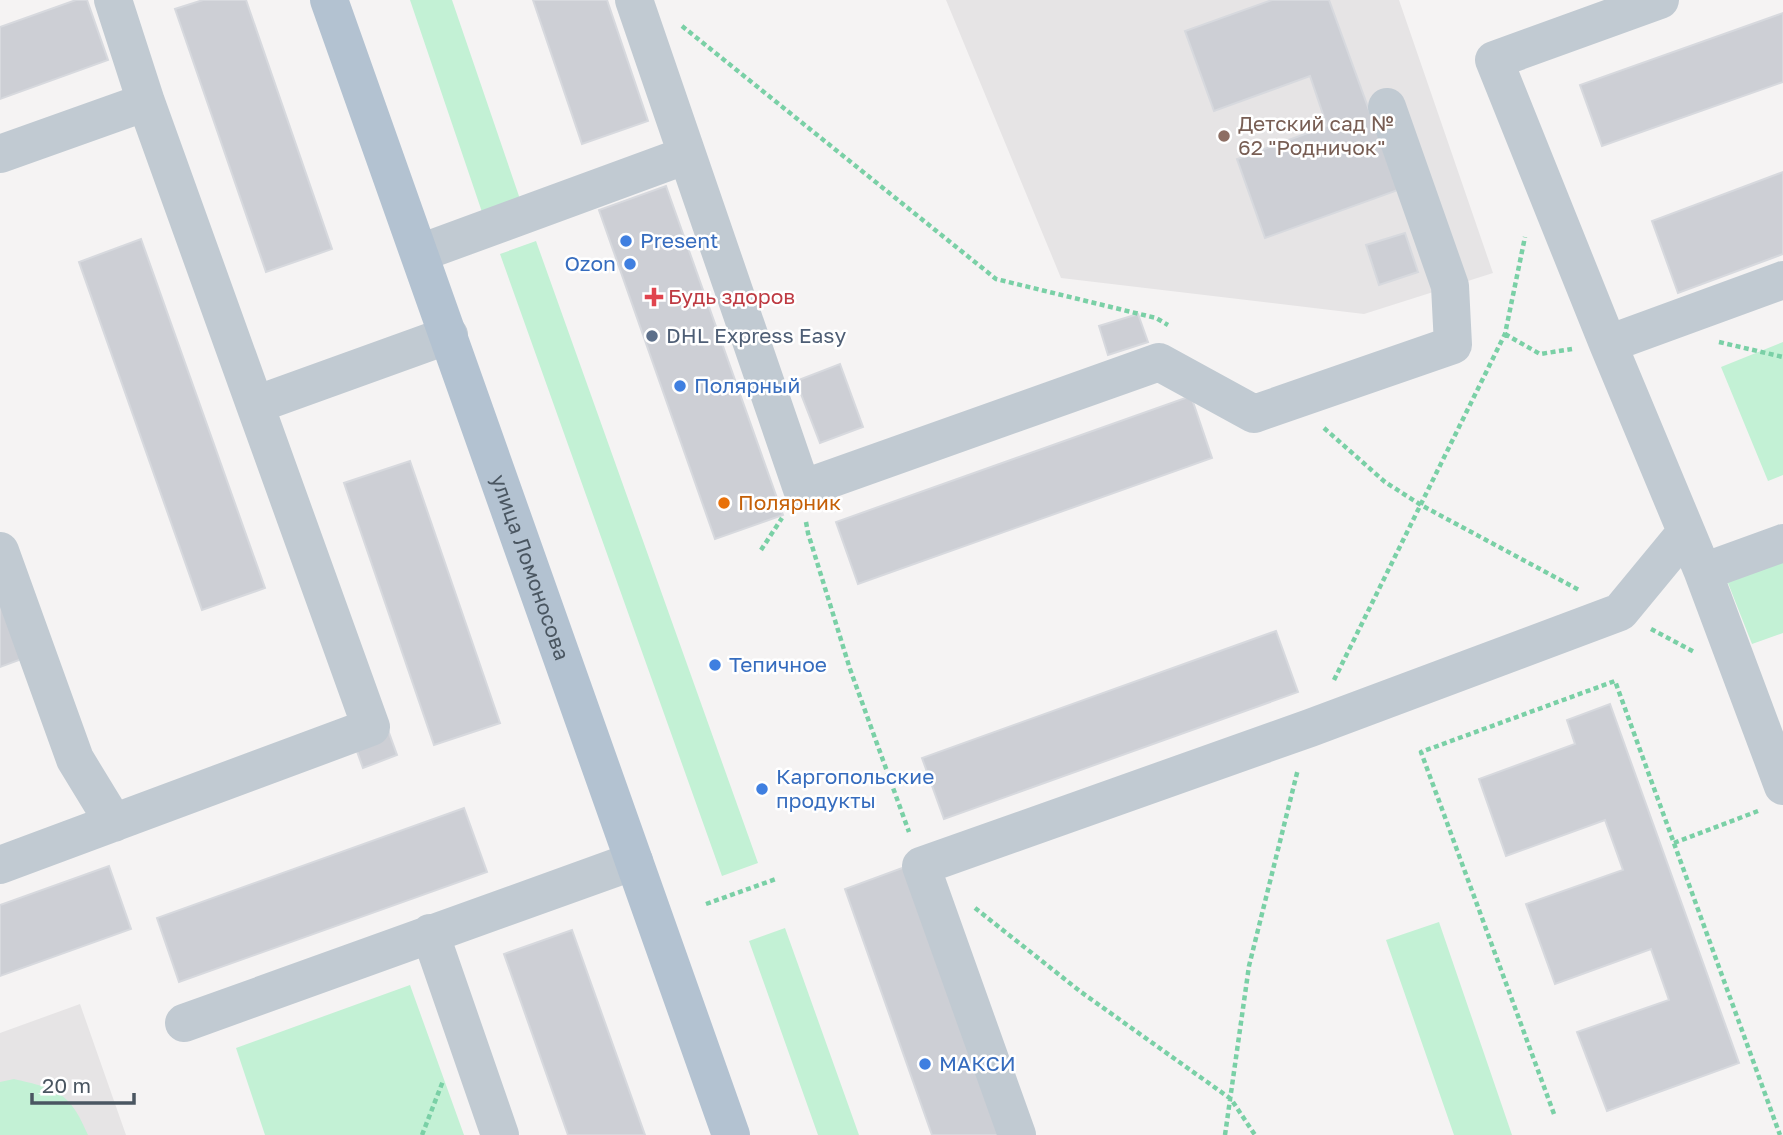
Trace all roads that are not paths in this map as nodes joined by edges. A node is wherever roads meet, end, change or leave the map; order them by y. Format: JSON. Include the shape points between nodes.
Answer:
{"nodes":[{"id":1,"x":113,"y":0,"type":"edge"},
{"id":2,"x":330,"y":0,"type":"edge"},
{"id":3,"x":634,"y":0,"type":"edge"},
{"id":4,"x":1660,"y":0,"type":"edge"},
{"id":5,"x":146,"y":102,"type":"junction"},
{"id":6,"x":1388,"y":107,"type":"dead end"},
{"id":7,"x":0,"y":154,"type":"edge"},
{"id":8,"x":687,"y":155,"type":"junction"},
{"id":9,"x":420,"y":253,"type":"junction"},
{"id":10,"x":1783,"y":280,"type":"edge"},
{"id":11,"x":449,"y":335,"type":"junction"},
{"id":12,"x":1608,"y":344,"type":"junction"},
{"id":13,"x":255,"y":405,"type":"junction"},
{"id":14,"x":1686,"y":532,"type":"junction"},
{"id":15,"x":1783,"y":544,"type":"edge"},
{"id":16,"x":0,"y":551,"type":"edge"},
{"id":17,"x":1703,"y":572,"type":"junction"},
{"id":18,"x":1777,"y":797,"type":"edge"},
{"id":19,"x":114,"y":823,"type":"junction"},
{"id":20,"x":634,"y":860,"type":"junction"},
{"id":21,"x":0,"y":865,"type":"edge"},
{"id":22,"x":430,"y":933,"type":"junction"},
{"id":23,"x":184,"y":1023,"type":"dead end"},
{"id":24,"x":500,"y":1135,"type":"edge"},
{"id":25,"x":731,"y":1135,"type":"edge"},
{"id":26,"x":1017,"y":1135,"type":"edge"}],
"edges":[{"from":1,"to":5,"type":"lane"},
{"from":2,"to":9,"type":"main road","name":"улица Ломоносова"},
{"from":3,"to":8,"type":"lane"},
{"from":4,"to":12,"type":"lane","via":[[1494,60]]},
{"from":5,"to":7,"type":"lane"},
{"from":5,"to":13,"type":"lane"},
{"from":6,"to":8,"type":"lane","via":[[1450,286],[1453,345],[1254,414],[1159,362],[802,489]]},
{"from":8,"to":9,"type":"lane"},
{"from":9,"to":11,"type":"main road","name":"улица Ломоносова"},
{"from":10,"to":12,"type":"lane"},
{"from":11,"to":13,"type":"lane"},
{"from":11,"to":20,"type":"main road","name":"улица Ломоносова"},
{"from":12,"to":14,"type":"lane"},
{"from":13,"to":19,"type":"lane","via":[[371,727]]},
{"from":14,"to":17,"type":"lane"},
{"from":14,"to":26,"type":"lane","via":[[1620,612],[921,866]]},
{"from":15,"to":17,"type":"lane"},
{"from":16,"to":19,"type":"lane","via":[[75,759]]},
{"from":17,"to":18,"type":"lane"},
{"from":19,"to":21,"type":"lane"},
{"from":20,"to":22,"type":"lane"},
{"from":20,"to":25,"type":"main road","name":"улица Ломоносова"},
{"from":22,"to":23,"type":"lane"},
{"from":22,"to":24,"type":"lane"}]}
